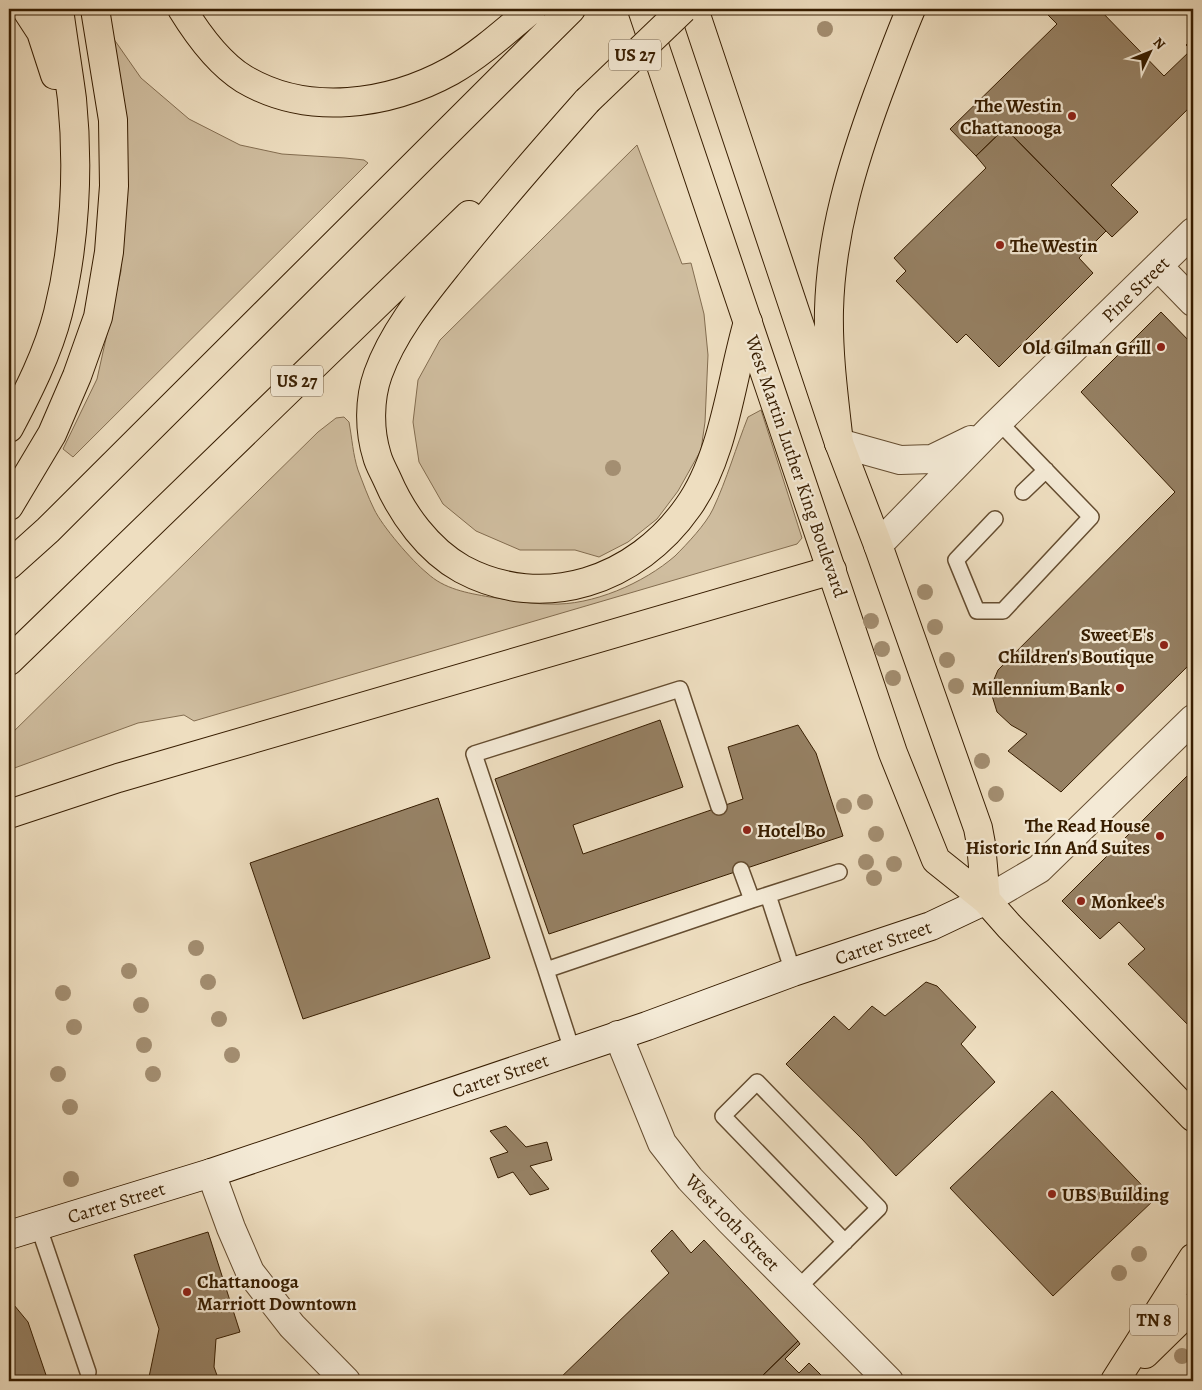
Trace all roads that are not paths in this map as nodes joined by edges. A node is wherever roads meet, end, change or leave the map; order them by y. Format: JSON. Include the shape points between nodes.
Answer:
{"nodes":[{"id":1,"x":26,"y":9,"type":"edge"},
{"id":2,"x":59,"y":9,"type":"edge"},
{"id":3,"x":95,"y":9,"type":"edge"},
{"id":4,"x":182,"y":9,"type":"edge"},
{"id":5,"x":532,"y":9,"type":"edge"},
{"id":6,"x":642,"y":9,"type":"edge"},
{"id":7,"x":683,"y":9,"type":"edge"},
{"id":8,"x":694,"y":9,"type":"edge"},
{"id":9,"x":911,"y":9,"type":"edge"},
{"id":10,"x":564,"y":15,"type":"edge"},
{"id":11,"x":586,"y":101,"type":"junction"},
{"id":12,"x":73,"y":214,"type":"junction"},
{"id":13,"x":1193,"y":232,"type":"edge"},
{"id":14,"x":1158,"y":266,"type":"junction"},
{"id":15,"x":1193,"y":302,"type":"edge"},
{"id":16,"x":748,"y":322,"type":"junction"},
{"id":17,"x":994,"y":426,"type":"junction"},
{"id":18,"x":9,"y":428,"type":"edge"},
{"id":19,"x":839,"y":442,"type":"junction"},
{"id":20,"x":1046,"y":470,"type":"junction"},
{"id":21,"x":1023,"y":492,"type":"dead end"},
{"id":22,"x":9,"y":506,"type":"edge"},
{"id":23,"x":995,"y":519,"type":"dead end"},
{"id":24,"x":878,"y":545,"type":"junction"},
{"id":25,"x":9,"y":566,"type":"edge"},
{"id":26,"x":832,"y":570,"type":"junction"},
{"id":27,"x":9,"y":661,"type":"edge"},
{"id":28,"x":1193,"y":719,"type":"edge"},
{"id":29,"x":719,"y":807,"type":"dead end"},
{"id":30,"x":9,"y":814,"type":"edge"},
{"id":31,"x":741,"y":870,"type":"dead end"},
{"id":32,"x":839,"y":872,"type":"dead end"},
{"id":33,"x":768,"y":895,"type":"junction"},
{"id":34,"x":752,"y":900,"type":"junction"},
{"id":35,"x":986,"y":900,"type":"junction"},
{"id":36,"x":546,"y":970,"type":"junction"},
{"id":37,"x":793,"y":972,"type":"junction"},
{"id":38,"x":618,"y":1035,"type":"junction"},
{"id":39,"x":572,"y":1050,"type":"junction"},
{"id":40,"x":1193,"y":1117,"type":"edge"},
{"id":41,"x":211,"y":1173,"type":"junction"},
{"id":42,"x":38,"y":1225,"type":"junction"},
{"id":43,"x":9,"y":1234,"type":"edge"},
{"id":44,"x":845,"y":1242,"type":"junction"},
{"id":45,"x":1193,"y":1258,"type":"edge"},
{"id":46,"x":797,"y":1289,"type":"junction"},
{"id":47,"x":1193,"y":1307,"type":"edge"},
{"id":48,"x":88,"y":1372,"type":"dead end"},
{"id":49,"x":346,"y":1381,"type":"edge"},
{"id":50,"x":889,"y":1381,"type":"edge"},
{"id":51,"x":1116,"y":1381,"type":"edge"}],
"edges":[{"from":1,"to":12,"type":"main road","via":[[41,32],[57,81]]},
{"from":2,"to":12,"type":"main road","via":[[72,99],[75,145]]},
{"from":3,"to":22,"type":"main road","via":[[112,120],[114,186],[109,252],[98,317],[52,434]]},
{"from":4,"to":5,"type":"main road","via":[[222,62],[244,79],[272,92],[318,103],[366,100],[408,91],[452,70]]},
{"from":6,"to":16,"type":"main road","name":"West Martin Luther King Boulevard"},
{"from":7,"to":11,"type":"main road","number":"US 27","bridge":true},
{"from":8,"to":19,"type":"main road"},
{"from":9,"to":19,"type":"main road","via":[[857,152],[839,218],[829,310],[830,361]]},
{"from":10,"to":25,"type":"main road"},
{"from":11,"to":16,"type":"main road","via":[[438,276],[403,324],[378,375],[372,395],[372,430],[377,455],[395,496],[418,531],[439,553],[461,568],[508,585],[562,588],[597,580],[626,565],[655,545],[674,526],[707,474]]},
{"from":11,"to":27,"type":"main road","number":"US 27"},
{"from":12,"to":18,"type":"main road","via":[[57,315],[32,382]]},
{"from":13,"to":14,"type":"street","name":"Pine Street"},
{"from":14,"to":15,"type":"street"},
{"from":14,"to":17,"type":"street","name":"Pine Street"},
{"from":16,"to":26,"type":"main road","name":"West Martin Luther King Boulevard"},
{"from":17,"to":19,"type":"street","name":"Pine Street","via":[[932,459],[900,460]]},
{"from":17,"to":20,"type":"lane"},
{"from":17,"to":24,"type":"street","name":"Pine Street"},
{"from":19,"to":24,"type":"main road"},
{"from":20,"to":21,"type":"lane"},
{"from":20,"to":23,"type":"lane","via":[[1091,516],[1003,611],[977,610],[956,560]]},
{"from":24,"to":35,"type":"main road","via":[[978,828]]},
{"from":26,"to":30,"type":"main road","via":[[118,778]]},
{"from":26,"to":35,"type":"main road","name":"West Martin Luther King Boulevard","via":[[893,753],[936,860]]},
{"from":28,"to":35,"type":"street","name":"Carter Street","via":[[1039,869]]},
{"from":29,"to":36,"type":"lane","via":[[680,689],[474,754]]},
{"from":31,"to":34,"type":"lane"},
{"from":32,"to":33,"type":"lane"},
{"from":33,"to":34,"type":"lane"},
{"from":33,"to":37,"type":"lane"},
{"from":34,"to":36,"type":"lane"},
{"from":35,"to":37,"type":"street","name":"Carter Street","via":[[931,926]]},
{"from":35,"to":40,"type":"main road","name":"West Martin Luther King Boulevard"},
{"from":36,"to":39,"type":"lane"},
{"from":37,"to":38,"type":"street","name":"Carter Street"},
{"from":38,"to":39,"type":"street","name":"Carter Street"},
{"from":38,"to":46,"type":"street","name":"West 10th Street","via":[[662,1143],[690,1179]]},
{"from":39,"to":41,"type":"street","name":"Carter Street"},
{"from":41,"to":42,"type":"street","name":"Carter Street"},
{"from":41,"to":49,"type":"street","via":[[250,1272],[292,1326]]},
{"from":42,"to":43,"type":"street","name":"Carter Street"},
{"from":42,"to":48,"type":"lane"},
{"from":44,"to":44,"type":"lane","via":[[723,1116],[757,1082],[879,1208]]},
{"from":44,"to":46,"type":"lane"},
{"from":45,"to":51,"type":"main road","number":"TN 8"},
{"from":46,"to":50,"type":"street","name":"West 10th Street"},
{"from":47,"to":51,"type":"main road","number":"TN 8"}]}
